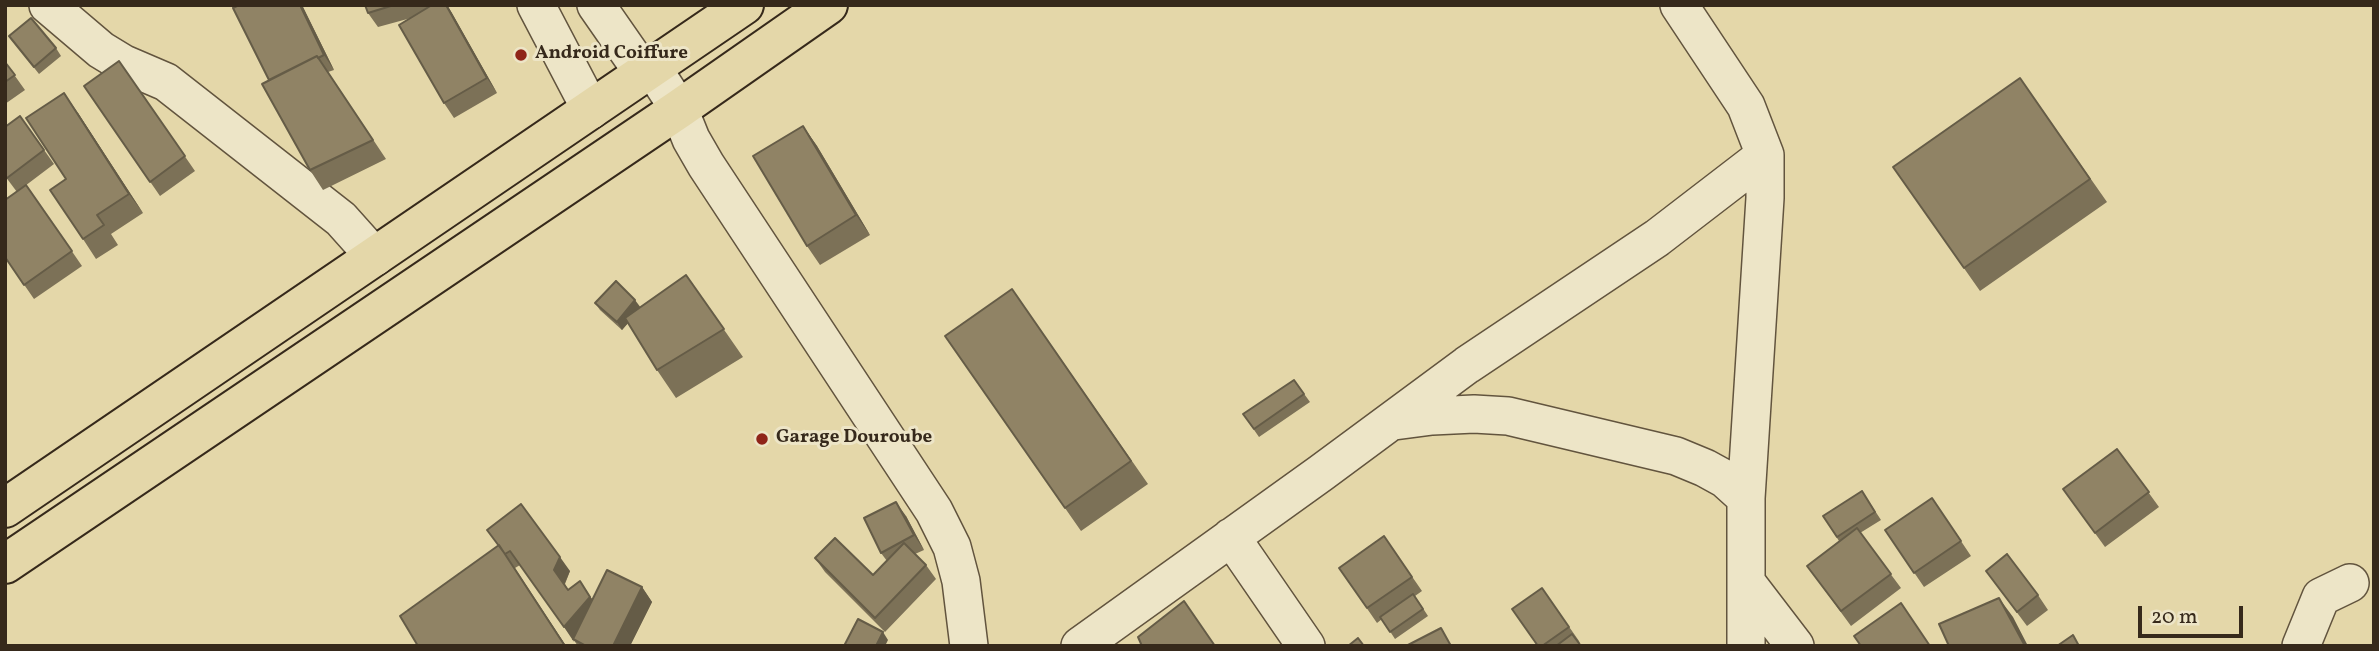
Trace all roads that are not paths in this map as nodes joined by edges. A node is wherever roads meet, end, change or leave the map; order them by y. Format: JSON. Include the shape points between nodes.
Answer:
{"nodes":[{"id":1,"x":48,"y":5,"type":"edge"},
{"id":2,"x":536,"y":5,"type":"edge"},
{"id":3,"x":596,"y":5,"type":"edge"},
{"id":4,"x":828,"y":5,"type":"edge"},
{"id":5,"x":1679,"y":5,"type":"edge"},
{"id":6,"x":733,"y":9,"type":"edge"},
{"id":7,"x":648,"y":71,"type":"junction"},
{"id":8,"x":679,"y":109,"type":"junction"},
{"id":9,"x":591,"y":110,"type":"junction"},
{"id":10,"x":1765,"y":155,"type":"junction"},
{"id":11,"x":375,"y":257,"type":"junction"},
{"id":12,"x":1393,"y":421,"type":"junction"},
{"id":13,"x":1746,"y":498,"type":"junction"},
{"id":14,"x":5,"y":508,"type":"edge"},
{"id":15,"x":1231,"y":537,"type":"junction"},
{"id":16,"x":5,"y":564,"type":"edge"},
{"id":17,"x":1746,"y":582,"type":"junction"},
{"id":18,"x":2350,"y":583,"type":"dead end"},
{"id":19,"x":963,"y":639,"type":"edge"},
{"id":20,"x":1081,"y":646,"type":"edge"},
{"id":21,"x":1306,"y":646,"type":"edge"},
{"id":22,"x":1746,"y":646,"type":"edge"},
{"id":23,"x":1795,"y":646,"type":"edge"},
{"id":24,"x":2301,"y":646,"type":"edge"}],
"edges":[{"from":1,"to":11,"type":"street","via":[[101,50],[166,82],[341,219]]},
{"from":2,"to":9,"type":"street"},
{"from":3,"to":7,"type":"street"},
{"from":4,"to":8,"type":"main road"},
{"from":5,"to":10,"type":"street","via":[[1746,106]]},
{"from":6,"to":7,"type":"main road"},
{"from":7,"to":8,"type":"street"},
{"from":7,"to":9,"type":"main road"},
{"from":8,"to":16,"type":"main road"},
{"from":8,"to":19,"type":"street","via":[[706,165],[934,511],[953,547],[961,580]]},
{"from":9,"to":11,"type":"main road"},
{"from":10,"to":12,"type":"street","via":[[1657,238],[1467,365]]},
{"from":10,"to":13,"type":"street"},
{"from":11,"to":14,"type":"main road"},
{"from":12,"to":13,"type":"street","via":[[1508,416],[1675,456],[1725,479]]},
{"from":12,"to":15,"type":"street"},
{"from":13,"to":17,"type":"street"},
{"from":15,"to":20,"type":"street"},
{"from":15,"to":21,"type":"street"},
{"from":17,"to":22,"type":"street"},
{"from":17,"to":23,"type":"street"},
{"from":18,"to":24,"type":"street","via":[[2321,597]]}]}
